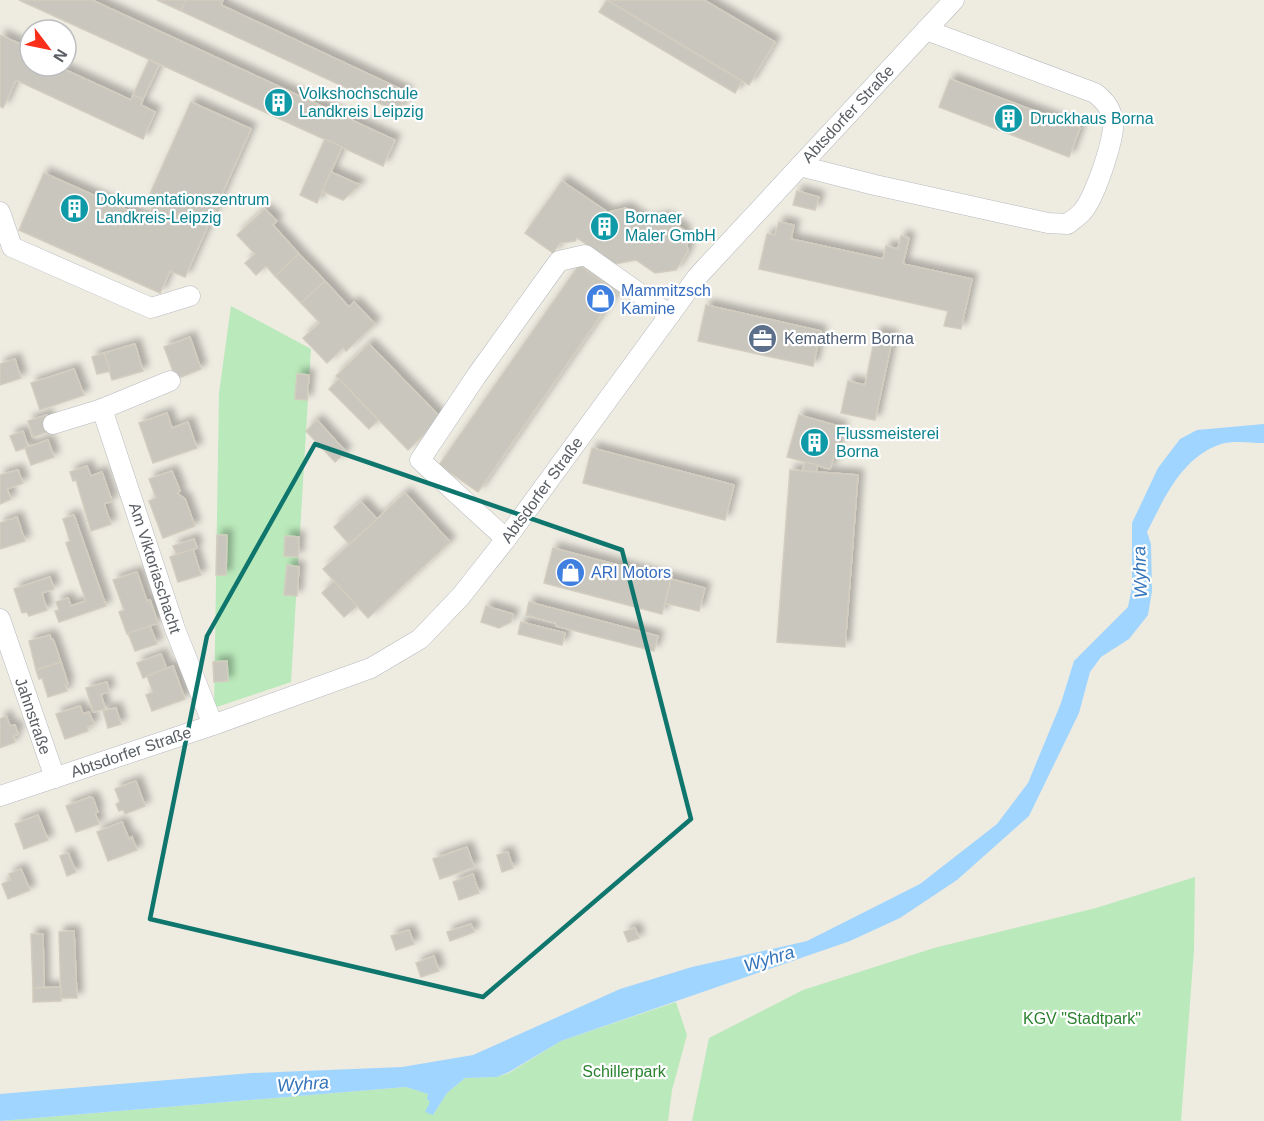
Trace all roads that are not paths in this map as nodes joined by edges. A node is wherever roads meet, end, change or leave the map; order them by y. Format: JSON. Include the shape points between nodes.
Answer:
{"nodes":[{"id":1,"x":954,"y":0,"type":"edge"},
{"id":2,"x":926,"y":30,"type":"junction"},
{"id":3,"x":800,"y":166,"type":"junction"},
{"id":4,"x":0,"y":212,"type":"edge"},
{"id":5,"x":190,"y":296,"type":"dead end"},
{"id":6,"x":670,"y":315,"type":"junction"},
{"id":7,"x":170,"y":381,"type":"dead end"},
{"id":8,"x":102,"y":409,"type":"junction"},
{"id":9,"x":53,"y":424,"type":"dead end"},
{"id":10,"x":506,"y":539,"type":"junction"},
{"id":11,"x":0,"y":619,"type":"edge"},
{"id":12,"x":213,"y":724,"type":"junction"},
{"id":13,"x":55,"y":778,"type":"junction"},
{"id":14,"x":0,"y":796,"type":"edge"}],
"edges":[{"from":1,"to":2,"type":"street","name":"Abtsdorfer Straße"},
{"from":2,"to":3,"type":"street","name":"Abtsdorfer Straße"},
{"from":2,"to":3,"type":"street","via":[[1095,93],[1108,104],[1113,122],[1109,149],[1083,212],[1068,224],[1048,223]]},
{"from":3,"to":6,"type":"street","name":"Abtsdorfer Straße","via":[[698,276]]},
{"from":4,"to":5,"type":"street","via":[[12,247],[140,304],[151,308]]},
{"from":6,"to":10,"type":"street","name":"Abtsdorfer Straße"},
{"from":6,"to":10,"type":"street","via":[[585,255],[559,261],[420,460]]},
{"from":7,"to":8,"type":"street"},
{"from":8,"to":9,"type":"street"},
{"from":8,"to":12,"type":"street","name":"Am Viktoriaschacht","via":[[175,629]]},
{"from":10,"to":12,"type":"street","name":"Abtsdorfer Straße","via":[[461,596],[420,639],[370,668]]},
{"from":11,"to":13,"type":"street","name":"Jahnstraße"},
{"from":12,"to":13,"type":"street","name":"Abtsdorfer Straße"},
{"from":13,"to":14,"type":"street","name":"Abtsdorfer Straße"}]}
